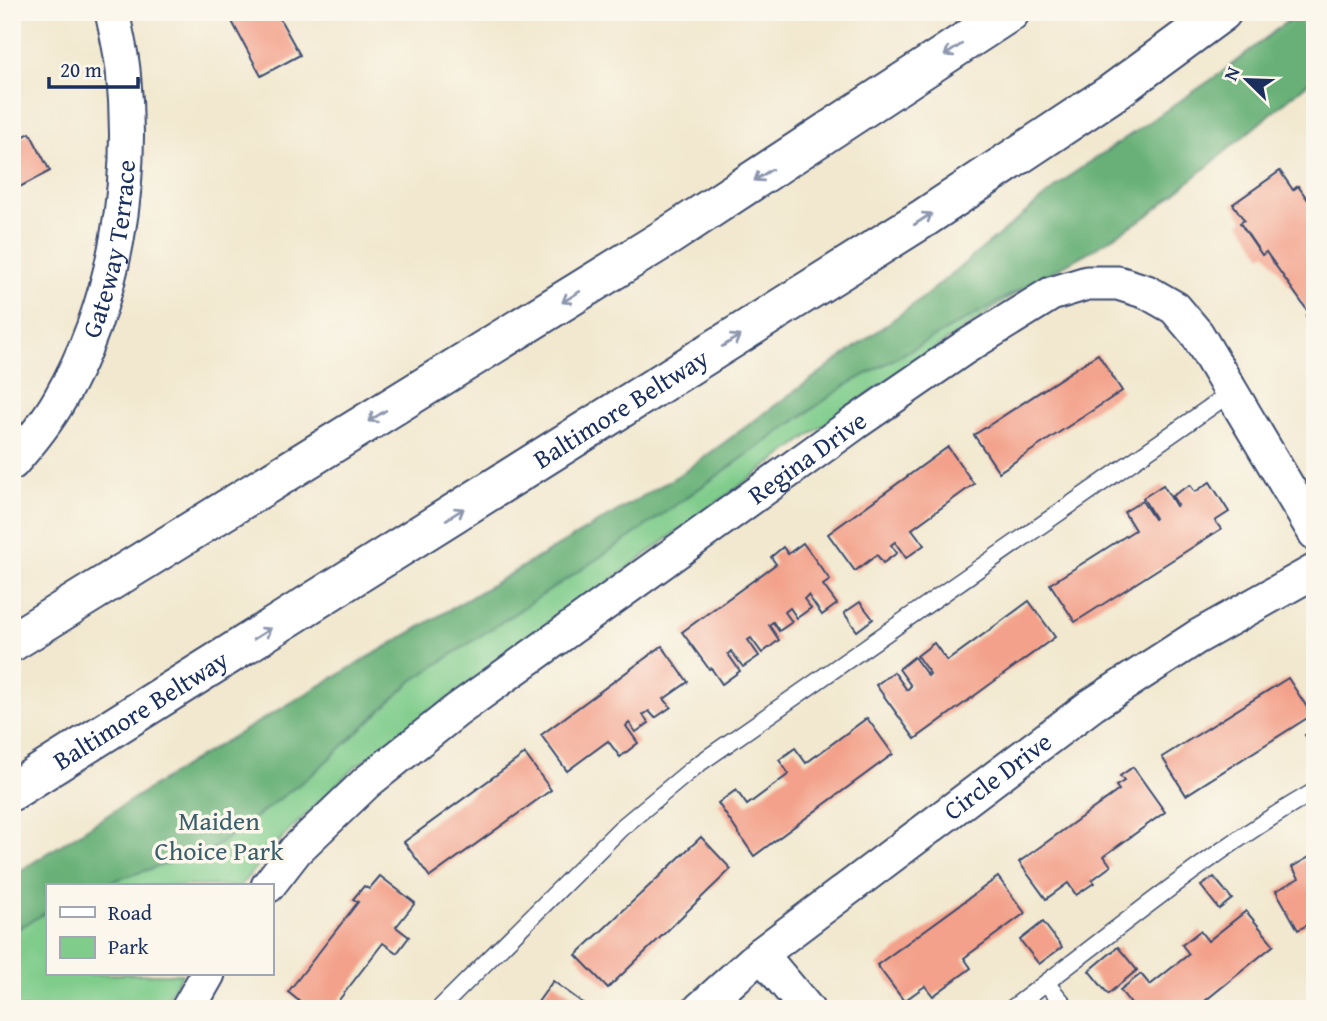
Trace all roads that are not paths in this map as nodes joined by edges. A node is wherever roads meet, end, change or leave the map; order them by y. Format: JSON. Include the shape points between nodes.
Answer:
{"nodes":[{"id":1,"x":112,"y":12,"type":"edge"},
{"id":2,"x":1010,"y":12,"type":"edge"},
{"id":3,"x":1222,"y":12,"type":"edge"},
{"id":4,"x":1232,"y":392,"type":"junction"},
{"id":5,"x":12,"y":463,"type":"edge"},
{"id":6,"x":1315,"y":533,"type":"edge"},
{"id":7,"x":1315,"y":571,"type":"edge"},
{"id":8,"x":12,"y":642,"type":"edge"},
{"id":9,"x":14,"y":790,"type":"edge"},
{"id":10,"x":1315,"y":791,"type":"edge"},
{"id":11,"x":270,"y":884,"type":"edge"},
{"id":12,"x":761,"y":954,"type":"junction"},
{"id":13,"x":207,"y":976,"type":"edge"},
{"id":14,"x":1046,"y":983,"type":"junction"},
{"id":15,"x":188,"y":1009,"type":"edge"},
{"id":16,"x":439,"y":1009,"type":"edge"},
{"id":17,"x":701,"y":1009,"type":"edge"},
{"id":18,"x":807,"y":1009,"type":"edge"},
{"id":19,"x":1012,"y":1009,"type":"edge"},
{"id":20,"x":1068,"y":1009,"type":"edge"}],
"edges":[{"from":1,"to":5,"type":"street","name":"Gateway Terrace","via":[[123,69],[125,130],[122,199],[108,281],[60,400]]},
{"from":2,"to":8,"type":"highway","one_way":true,"via":[[667,237]]},
{"from":9,"to":3,"type":"highway","name":"Baltimore Beltway","one_way":true,"via":[[924,218],[1112,93]]},
{"from":4,"to":6,"type":"street","name":"Regina Drive"},
{"from":4,"to":11,"type":"street","name":"Regina Drive","via":[[1182,316],[1147,292],[1118,283],[1087,283],[1051,294],[855,423],[456,710],[367,782],[296,850]]},
{"from":4,"to":16,"type":"lane","via":[[696,765],[620,829]]},
{"from":7,"to":12,"type":"street","name":"Circle Drive","via":[[1197,637],[1092,705]]},
{"from":10,"to":14,"type":"lane","via":[[1185,876]]},
{"from":12,"to":17,"type":"street","name":"Circle Drive"},
{"from":12,"to":18,"type":"street"},
{"from":13,"to":15,"type":"street"},
{"from":14,"to":19,"type":"lane"},
{"from":14,"to":20,"type":"lane"}]}
